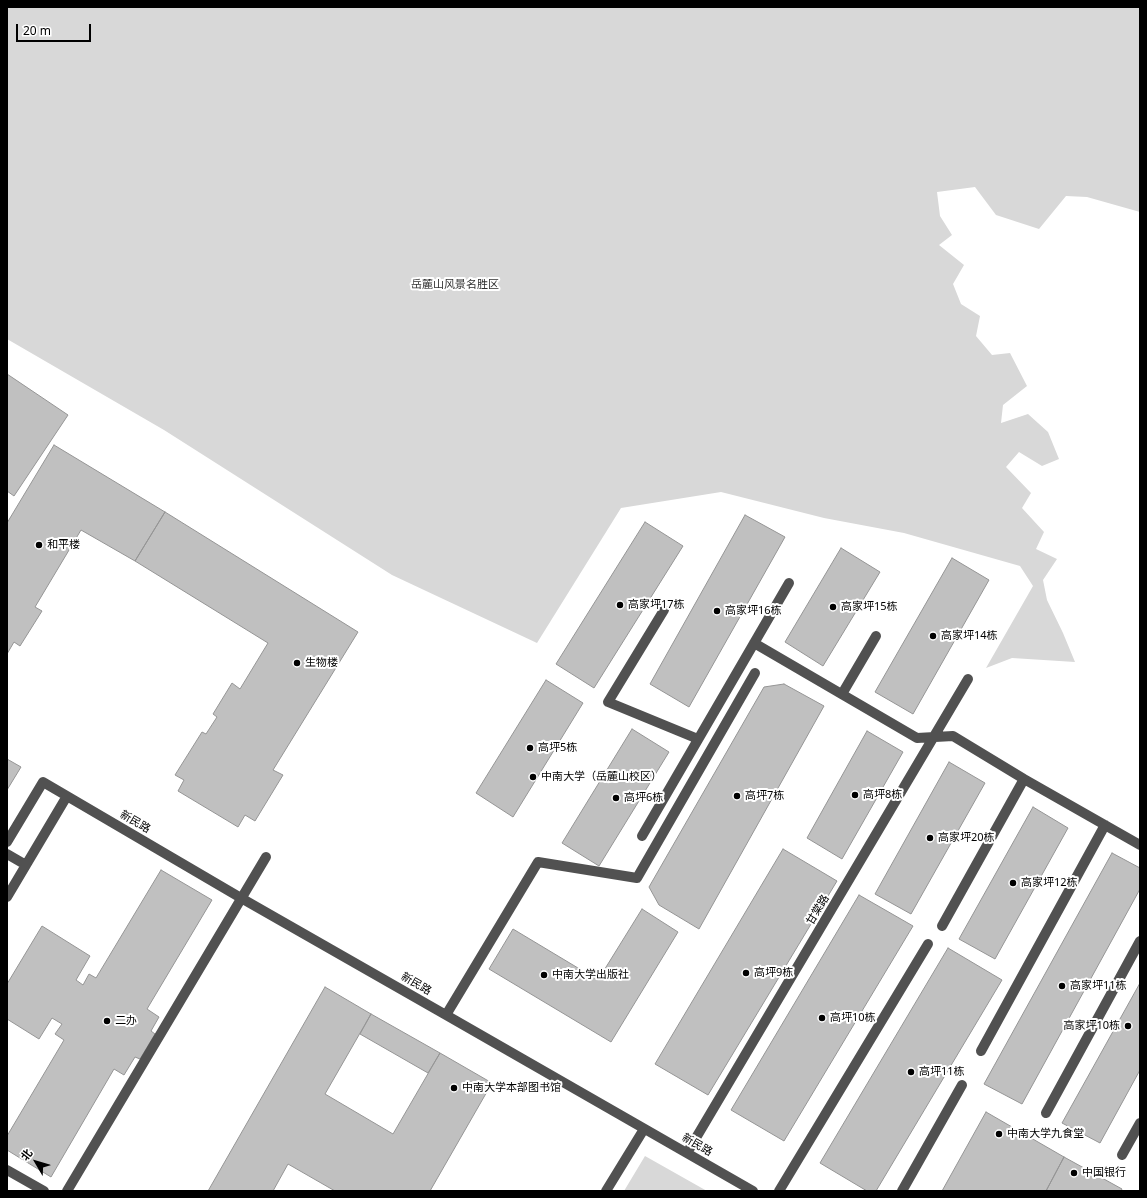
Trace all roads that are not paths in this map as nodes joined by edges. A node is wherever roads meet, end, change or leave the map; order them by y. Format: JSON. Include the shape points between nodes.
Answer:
{"nodes":[{"id":1,"x":789,"y":583,"type":"dead end"},
{"id":2,"x":664,"y":610,"type":"dead end"},
{"id":3,"x":876,"y":636,"type":"dead end"},
{"id":4,"x":754,"y":643,"type":"junction"},
{"id":5,"x":755,"y":673,"type":"dead end"},
{"id":6,"x":968,"y":679,"type":"dead end"},
{"id":7,"x":842,"y":694,"type":"junction"},
{"id":8,"x":934,"y":737,"type":"junction"},
{"id":9,"x":698,"y":739,"type":"junction"},
{"id":10,"x":1024,"y":779,"type":"junction"},
{"id":11,"x":67,"y":796,"type":"junction"},
{"id":12,"x":1105,"y":825,"type":"junction"},
{"id":13,"x":642,"y":836,"type":"dead end"},
{"id":14,"x":7,"y":842,"type":"edge"},
{"id":15,"x":1140,"y":845,"type":"edge"},
{"id":16,"x":7,"y":854,"type":"edge"},
{"id":17,"x":266,"y":857,"type":"dead end"},
{"id":18,"x":26,"y":865,"type":"junction"},
{"id":19,"x":7,"y":897,"type":"edge"},
{"id":20,"x":241,"y":898,"type":"junction"},
{"id":21,"x":942,"y":926,"type":"dead end"},
{"id":22,"x":1140,"y":941,"type":"edge"},
{"id":23,"x":928,"y":944,"type":"dead end"},
{"id":24,"x":446,"y":1015,"type":"junction"},
{"id":25,"x":981,"y":1051,"type":"dead end"},
{"id":26,"x":962,"y":1085,"type":"dead end"},
{"id":27,"x":1046,"y":1113,"type":"dead end"},
{"id":28,"x":1140,"y":1123,"type":"edge"},
{"id":29,"x":644,"y":1128,"type":"junction"},
{"id":30,"x":687,"y":1153,"type":"junction"},
{"id":31,"x":1122,"y":1155,"type":"dead end"},
{"id":32,"x":7,"y":1170,"type":"edge"},
{"id":33,"x":44,"y":1191,"type":"edge"},
{"id":34,"x":67,"y":1191,"type":"edge"},
{"id":35,"x":606,"y":1191,"type":"edge"},
{"id":36,"x":753,"y":1191,"type":"edge"},
{"id":37,"x":779,"y":1191,"type":"edge"},
{"id":38,"x":902,"y":1191,"type":"edge"}],
"edges":[{"from":1,"to":4,"type":"street"},
{"from":2,"to":9,"type":"street","via":[[608,702]]},
{"from":3,"to":7,"type":"street"},
{"from":4,"to":7,"type":"street"},
{"from":4,"to":9,"type":"street"},
{"from":5,"to":24,"type":"street","via":[[637,878],[538,862]]},
{"from":6,"to":8,"type":"street","name":"甘棠路"},
{"from":7,"to":8,"type":"street","via":[[917,738]]},
{"from":8,"to":10,"type":"street","via":[[953,736]]},
{"from":8,"to":30,"type":"street","name":"甘棠路"},
{"from":9,"to":13,"type":"street"},
{"from":10,"to":12,"type":"street"},
{"from":10,"to":21,"type":"street"},
{"from":11,"to":14,"type":"street","name":"新民路","via":[[43,782]]},
{"from":11,"to":18,"type":"street"},
{"from":11,"to":20,"type":"street","name":"新民路"},
{"from":12,"to":15,"type":"street"},
{"from":12,"to":25,"type":"street"},
{"from":16,"to":18,"type":"street"},
{"from":17,"to":20,"type":"street"},
{"from":18,"to":19,"type":"street"},
{"from":20,"to":24,"type":"street","name":"新民路"},
{"from":20,"to":34,"type":"street"},
{"from":22,"to":27,"type":"street"},
{"from":23,"to":37,"type":"street"},
{"from":24,"to":29,"type":"street","name":"新民路"},
{"from":26,"to":38,"type":"street"},
{"from":28,"to":31,"type":"street"},
{"from":29,"to":30,"type":"street","name":"新民路"},
{"from":29,"to":35,"type":"street"},
{"from":30,"to":36,"type":"street","name":"新民路"},
{"from":32,"to":33,"type":"street"}]}
